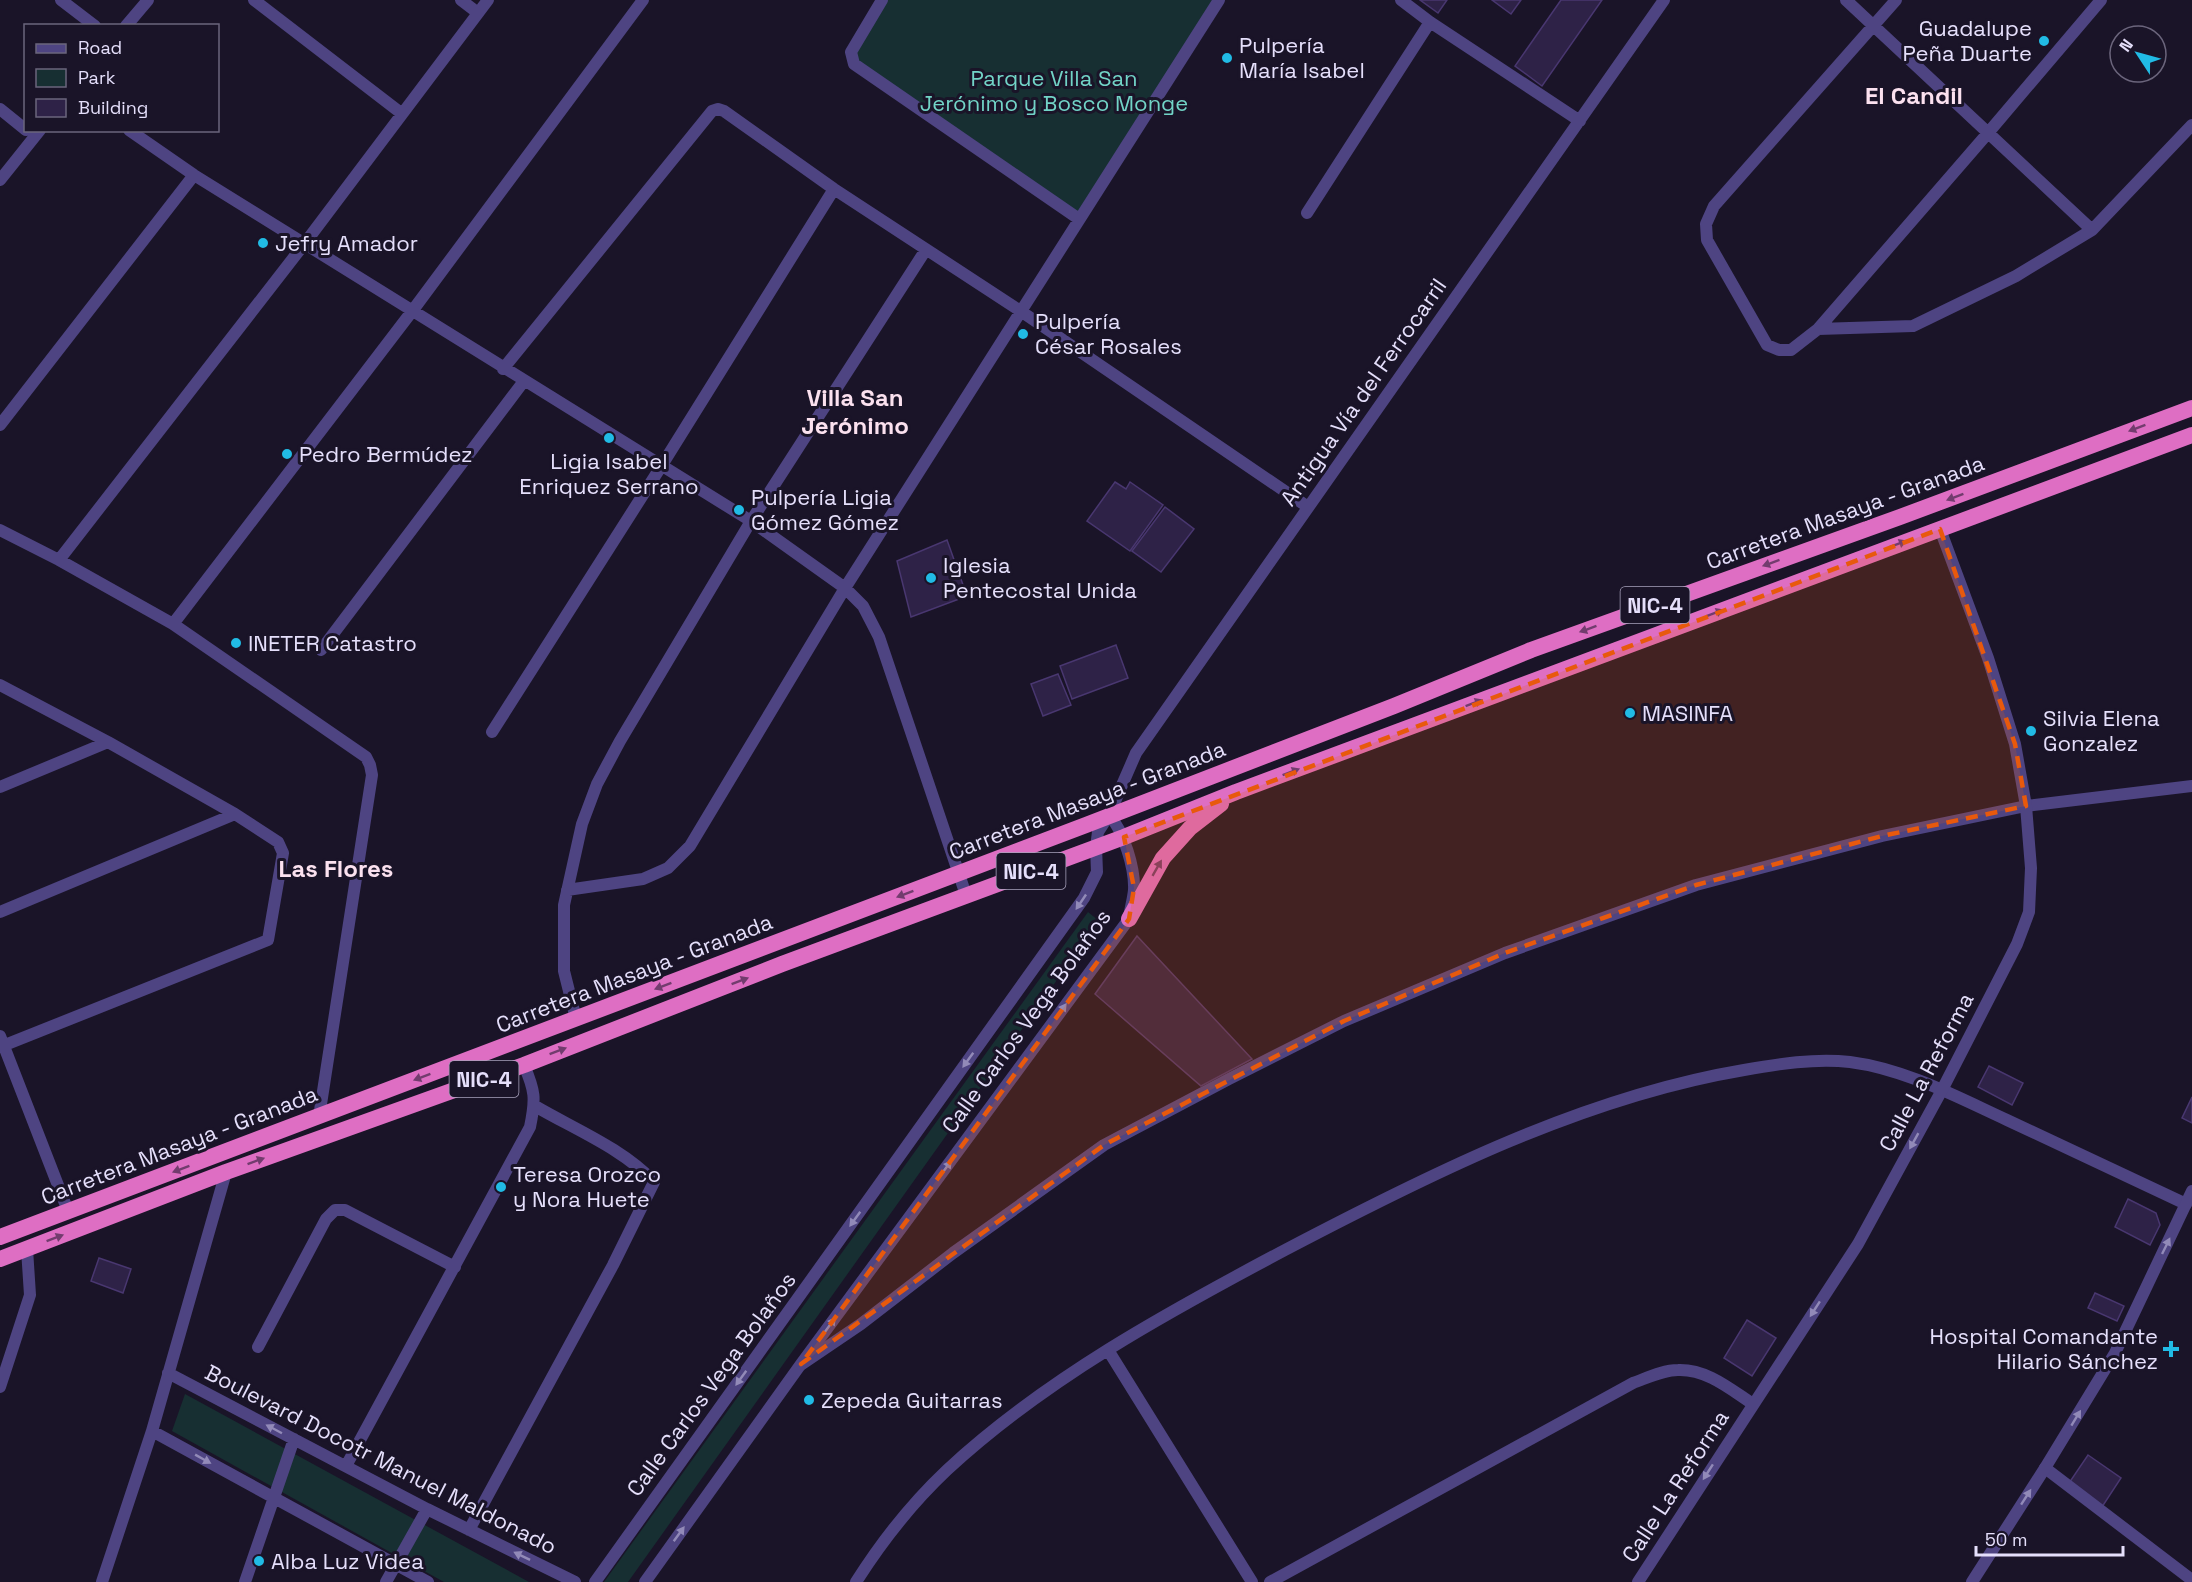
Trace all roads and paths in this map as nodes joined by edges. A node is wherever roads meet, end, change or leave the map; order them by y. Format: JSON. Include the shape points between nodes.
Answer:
{"nodes":[{"id":1,"x":61,"y":0,"type":"edge"},
{"id":2,"x":148,"y":0,"type":"edge"},
{"id":3,"x":254,"y":0,"type":"edge"},
{"id":4,"x":461,"y":0,"type":"edge"},
{"id":5,"x":488,"y":0,"type":"edge"},
{"id":6,"x":643,"y":0,"type":"edge"},
{"id":7,"x":882,"y":0,"type":"edge"},
{"id":8,"x":1219,"y":0,"type":"edge"},
{"id":9,"x":1401,"y":0,"type":"edge"},
{"id":10,"x":1664,"y":0,"type":"edge"},
{"id":11,"x":1846,"y":0,"type":"edge"},
{"id":12,"x":1896,"y":0,"type":"edge"},
{"id":13,"x":2101,"y":0,"type":"edge"},
{"id":14,"x":478,"y":14,"type":"junction"},
{"id":15,"x":1430,"y":22,"type":"junction"},
{"id":16,"x":91,"y":24,"type":"edge"},
{"id":17,"x":128,"y":24,"type":"edge"},
{"id":18,"x":1874,"y":25,"type":"junction"},
{"id":19,"x":0,"y":109,"type":"edge"},
{"id":20,"x":401,"y":113,"type":"junction"},
{"id":21,"x":1580,"y":121,"type":"junction"},
{"id":22,"x":2192,"y":125,"type":"edge"},
{"id":23,"x":24,"y":126,"type":"edge"},
{"id":24,"x":32,"y":132,"type":"edge"},
{"id":25,"x":132,"y":132,"type":"edge"},
{"id":26,"x":1989,"y":133,"type":"junction"},
{"id":27,"x":194,"y":175,"type":"junction"},
{"id":28,"x":0,"y":180,"type":"edge"},
{"id":29,"x":834,"y":189,"type":"junction"},
{"id":30,"x":1307,"y":213,"type":"dead end"},
{"id":31,"x":1079,"y":219,"type":"junction"},
{"id":32,"x":2092,"y":230,"type":"junction"},
{"id":33,"x":304,"y":243,"type":"junction"},
{"id":34,"x":926,"y":251,"type":"junction"},
{"id":35,"x":413,"y":310,"type":"junction"},
{"id":36,"x":1022,"y":312,"type":"junction"},
{"id":37,"x":1818,"y":329,"type":"junction"},
{"id":38,"x":503,"y":369,"type":"junction"},
{"id":39,"x":524,"y":381,"type":"junction"},
{"id":40,"x":2192,"y":408,"type":"edge"},
{"id":41,"x":0,"y":425,"type":"edge"},
{"id":42,"x":2192,"y":435,"type":"edge"},
{"id":43,"x":662,"y":465,"type":"junction"},
{"id":44,"x":1308,"y":507,"type":"junction"},
{"id":45,"x":751,"y":521,"type":"junction"},
{"id":46,"x":1940,"y":529,"type":"junction"},
{"id":47,"x":0,"y":530,"type":"edge"},
{"id":48,"x":59,"y":560,"type":"junction"},
{"id":49,"x":845,"y":588,"type":"junction"},
{"id":50,"x":173,"y":624,"type":"junction"},
{"id":51,"x":321,"y":650,"type":"dead end"},
{"id":52,"x":0,"y":686,"type":"edge"},
{"id":53,"x":492,"y":732,"type":"dead end"},
{"id":54,"x":108,"y":742,"type":"junction"},
{"id":55,"x":2192,"y":786,"type":"edge"},
{"id":56,"x":0,"y":787,"type":"edge"},
{"id":57,"x":1236,"y":792,"type":"junction"},
{"id":58,"x":2026,"y":806,"type":"junction"},
{"id":59,"x":235,"y":814,"type":"junction"},
{"id":60,"x":1109,"y":815,"type":"junction"},
{"id":61,"x":1124,"y":837,"type":"junction"},
{"id":62,"x":1096,"y":847,"type":"junction"},
{"id":63,"x":959,"y":873,"type":"junction"},
{"id":64,"x":567,"y":890,"type":"junction"},
{"id":65,"x":966,"y":895,"type":"junction"},
{"id":66,"x":0,"y":912,"type":"edge"},
{"id":67,"x":1129,"y":919,"type":"junction"},
{"id":68,"x":576,"y":1019,"type":"junction"},
{"id":69,"x":1,"y":1043,"type":"edge"},
{"id":70,"x":524,"y":1065,"type":"junction"},
{"id":71,"x":1942,"y":1090,"type":"junction"},
{"id":72,"x":535,"y":1106,"type":"junction"},
{"id":73,"x":319,"y":1117,"type":"junction"},
{"id":74,"x":226,"y":1172,"type":"junction"},
{"id":75,"x":2192,"y":1191,"type":"edge"},
{"id":76,"x":2186,"y":1204,"type":"junction"},
{"id":77,"x":68,"y":1211,"type":"junction"},
{"id":78,"x":0,"y":1237,"type":"edge"},
{"id":79,"x":27,"y":1249,"type":"junction"},
{"id":80,"x":0,"y":1259,"type":"edge"},
{"id":81,"x":455,"y":1267,"type":"junction"},
{"id":82,"x":258,"y":1347,"type":"dead end"},
{"id":83,"x":1108,"y":1350,"type":"junction"},
{"id":84,"x":801,"y":1364,"type":"junction"},
{"id":85,"x":168,"y":1373,"type":"junction"},
{"id":86,"x":0,"y":1387,"type":"edge"},
{"id":87,"x":1753,"y":1404,"type":"junction"},
{"id":88,"x":152,"y":1431,"type":"junction"},
{"id":89,"x":294,"y":1439,"type":"junction"},
{"id":90,"x":345,"y":1466,"type":"junction"},
{"id":91,"x":2045,"y":1468,"type":"junction"},
{"id":92,"x":274,"y":1498,"type":"junction"},
{"id":93,"x":427,"y":1509,"type":"junction"},
{"id":94,"x":469,"y":1530,"type":"junction"},
{"id":95,"x":396,"y":1564,"type":"junction"},
{"id":96,"x":2192,"y":1580,"type":"edge"},
{"id":97,"x":102,"y":1582,"type":"edge"},
{"id":98,"x":245,"y":1582,"type":"edge"},
{"id":99,"x":387,"y":1582,"type":"edge"},
{"id":100,"x":428,"y":1582,"type":"edge"},
{"id":101,"x":575,"y":1582,"type":"edge"},
{"id":102,"x":595,"y":1582,"type":"edge"},
{"id":103,"x":645,"y":1582,"type":"edge"},
{"id":104,"x":856,"y":1582,"type":"edge"},
{"id":105,"x":1252,"y":1582,"type":"edge"},
{"id":106,"x":1270,"y":1582,"type":"edge"},
{"id":107,"x":1638,"y":1582,"type":"edge"},
{"id":108,"x":1972,"y":1582,"type":"edge"}],
"edges":[{"from":1,"to":16,"type":"street"},
{"from":2,"to":17,"type":"street"},
{"from":3,"to":20,"type":"street"},
{"from":4,"to":14,"type":"street"},
{"from":5,"to":14,"type":"street"},
{"from":6,"to":35,"type":"street"},
{"from":7,"to":31,"type":"street","via":[[851,52],[854,64]]},
{"from":8,"to":31,"type":"street"},
{"from":9,"to":15,"type":"street"},
{"from":10,"to":21,"type":"street","name":"Antigua Vía del Ferrocarril"},
{"from":11,"to":18,"type":"street"},
{"from":12,"to":18,"type":"street"},
{"from":13,"to":26,"type":"street"},
{"from":14,"to":20,"type":"street"},
{"from":15,"to":21,"type":"street"},
{"from":15,"to":30,"type":"street"},
{"from":18,"to":26,"type":"street"},
{"from":18,"to":37,"type":"street","via":[[1714,206],[1706,224],[1707,240],[1767,345],[1791,350]]},
{"from":19,"to":23,"type":"street"},
{"from":20,"to":33,"type":"street"},
{"from":21,"to":44,"type":"street","name":"Antigua Vía del Ferrocarril"},
{"from":22,"to":32,"type":"street"},
{"from":24,"to":28,"type":"street"},
{"from":25,"to":27,"type":"street"},
{"from":26,"to":32,"type":"street"},
{"from":26,"to":37,"type":"street"},
{"from":27,"to":33,"type":"street"},
{"from":27,"to":41,"type":"street"},
{"from":29,"to":34,"type":"street"},
{"from":29,"to":38,"type":"street","via":[[724,111],[712,111]]},
{"from":29,"to":43,"type":"street"},
{"from":31,"to":36,"type":"street"},
{"from":32,"to":37,"type":"street","via":[[2016,276],[1913,326]]},
{"from":33,"to":35,"type":"street"},
{"from":33,"to":48,"type":"street"},
{"from":34,"to":36,"type":"street"},
{"from":34,"to":45,"type":"street"},
{"from":35,"to":38,"type":"street"},
{"from":35,"to":50,"type":"street"},
{"from":36,"to":44,"type":"street"},
{"from":36,"to":49,"type":"street"},
{"from":38,"to":39,"type":"street"},
{"from":39,"to":43,"type":"street"},
{"from":39,"to":51,"type":"street"},
{"from":40,"to":60,"type":"highway","name":"Carretera Masaya - Granada","number":"NIC-4","one_way":true,"via":[[1531,650]]},
{"from":42,"to":46,"type":"highway","name":"Carretera Masaya - Granada","number":"NIC-4"},
{"from":43,"to":45,"type":"street"},
{"from":43,"to":53,"type":"street"},
{"from":44,"to":60,"type":"street","name":"Antigua Vía del Ferrocarril","via":[[1136,753]]},
{"from":45,"to":49,"type":"street"},
{"from":45,"to":64,"type":"street","via":[[597,784],[582,824]]},
{"from":57,"to":46,"type":"highway","name":"Carretera Masaya - Granada","number":"NIC-4","one_way":true},
{"from":46,"to":58,"type":"street","name":"Calle La Reforma","via":[[2005,711]]},
{"from":47,"to":48,"type":"street"},
{"from":48,"to":50,"type":"street"},
{"from":49,"to":63,"type":"street","via":[[863,606],[879,637]]},
{"from":49,"to":64,"type":"street","via":[[690,846],[668,868],[644,879]]},
{"from":50,"to":73,"type":"street","via":[[366,757],[370,765],[372,775]]},
{"from":52,"to":54,"type":"street"},
{"from":54,"to":56,"type":"street"},
{"from":54,"to":59,"type":"street"},
{"from":55,"to":58,"type":"street"},
{"from":57,"to":61,"type":"highway","name":"Carretera Masaya - Granada","number":"NIC-4"},
{"from":67,"to":57,"type":"highway","one_way":true,"via":[[1163,858],[1190,828]]},
{"from":58,"to":71,"type":"street","name":"Calle La Reforma","via":[[2031,868],[2029,912],[2018,944]]},
{"from":58,"to":84,"type":"street","via":[[1882,836],[1696,885],[1505,953],[1344,1021],[1104,1145]]},
{"from":59,"to":66,"type":"street"},
{"from":59,"to":69,"type":"street","via":[[282,847],[268,940]]},
{"from":60,"to":61,"type":"street","name":"Calle Carlos Vega Bolaños"},
{"from":60,"to":62,"type":"street","name":"Calle Carlos Vega Bolaños","via":[[1098,832]]},
{"from":60,"to":63,"type":"highway","name":"Carretera Masaya - Granada","number":"NIC-4"},
{"from":61,"to":62,"type":"highway","name":"Carretera Masaya - Granada","number":"NIC-4"},
{"from":61,"to":67,"type":"street","name":"Calle Carlos Vega Bolaños","via":[[1134,888]]},
{"from":62,"to":65,"type":"highway","name":"Carretera Masaya - Granada","number":"NIC-4"},
{"from":62,"to":102,"type":"street","name":"Calle Carlos Vega Bolaños","one_way":true,"via":[[1097,872],[1084,898]]},
{"from":63,"to":65,"type":"street"},
{"from":63,"to":68,"type":"highway","name":"Carretera Masaya - Granada","number":"NIC-4","one_way":true},
{"from":64,"to":68,"type":"street","via":[[564,971]]},
{"from":70,"to":65,"type":"highway","name":"Carretera Masaya - Granada","number":"NIC-4","one_way":true},
{"from":84,"to":67,"type":"street","name":"Calle Carlos Vega Bolaños","one_way":true},
{"from":68,"to":73,"type":"highway","name":"Carretera Masaya - Granada","number":"NIC-4","one_way":true},
{"from":69,"to":77,"type":"street"},
{"from":70,"to":72,"type":"street","via":[[534,1088]]},
{"from":74,"to":70,"type":"highway","name":"Carretera Masaya - Granada","number":"NIC-4","one_way":true},
{"from":71,"to":76,"type":"street"},
{"from":71,"to":83,"type":"street","via":[[1895,1072],[1849,1062],[1787,1063],[1672,1084],[1513,1139],[1381,1199],[1219,1285]]},
{"from":71,"to":87,"type":"street","name":"Calle La Reforma","one_way":true,"via":[[1858,1244]]},
{"from":72,"to":81,"type":"street","via":[[530,1127]]},
{"from":72,"to":94,"type":"street","via":[[619,1154],[654,1182],[613,1266]]},
{"from":73,"to":77,"type":"highway","name":"Carretera Masaya - Granada","number":"NIC-4","one_way":true},
{"from":79,"to":74,"type":"highway","name":"Carretera Masaya - Granada","number":"NIC-4","one_way":true},
{"from":74,"to":85,"type":"street"},
{"from":75,"to":76,"type":"street"},
{"from":91,"to":76,"type":"street","one_way":true,"via":[[2115,1353]]},
{"from":77,"to":78,"type":"highway","name":"Carretera Masaya - Granada","number":"NIC-4"},
{"from":79,"to":80,"type":"highway","name":"Carretera Masaya - Granada","number":"NIC-4"},
{"from":79,"to":86,"type":"street","via":[[30,1295]]},
{"from":81,"to":82,"type":"street","via":[[345,1210],[335,1210],[326,1219]]},
{"from":81,"to":90,"type":"street"},
{"from":83,"to":104,"type":"street","via":[[1034,1400],[947,1470],[891,1531]]},
{"from":83,"to":105,"type":"street"},
{"from":103,"to":84,"type":"street","name":"Calle Carlos Vega Bolaños","one_way":true},
{"from":85,"to":88,"type":"street"},
{"from":89,"to":85,"type":"street","name":"Boulevard Docotr Manuel Maldonado","one_way":true},
{"from":87,"to":106,"type":"street","via":[[1698,1372],[1677,1370],[1633,1383]]},
{"from":87,"to":107,"type":"street","name":"Calle La Reforma","one_way":true},
{"from":88,"to":92,"type":"street","one_way":true},
{"from":88,"to":97,"type":"street"},
{"from":89,"to":90,"type":"street","name":"Boulevard Docotr Manuel Maldonado"},
{"from":89,"to":92,"type":"street"},
{"from":90,"to":93,"type":"street","name":"Boulevard Docotr Manuel Maldonado"},
{"from":91,"to":96,"type":"street"},
{"from":108,"to":91,"type":"street","one_way":true},
{"from":92,"to":95,"type":"street"},
{"from":92,"to":98,"type":"street"},
{"from":93,"to":94,"type":"street","name":"Boulevard Docotr Manuel Maldonado"},
{"from":93,"to":95,"type":"street"},
{"from":101,"to":94,"type":"street","name":"Boulevard Docotr Manuel Maldonado","one_way":true},
{"from":95,"to":99,"type":"street"},
{"from":95,"to":100,"type":"street"}]}
